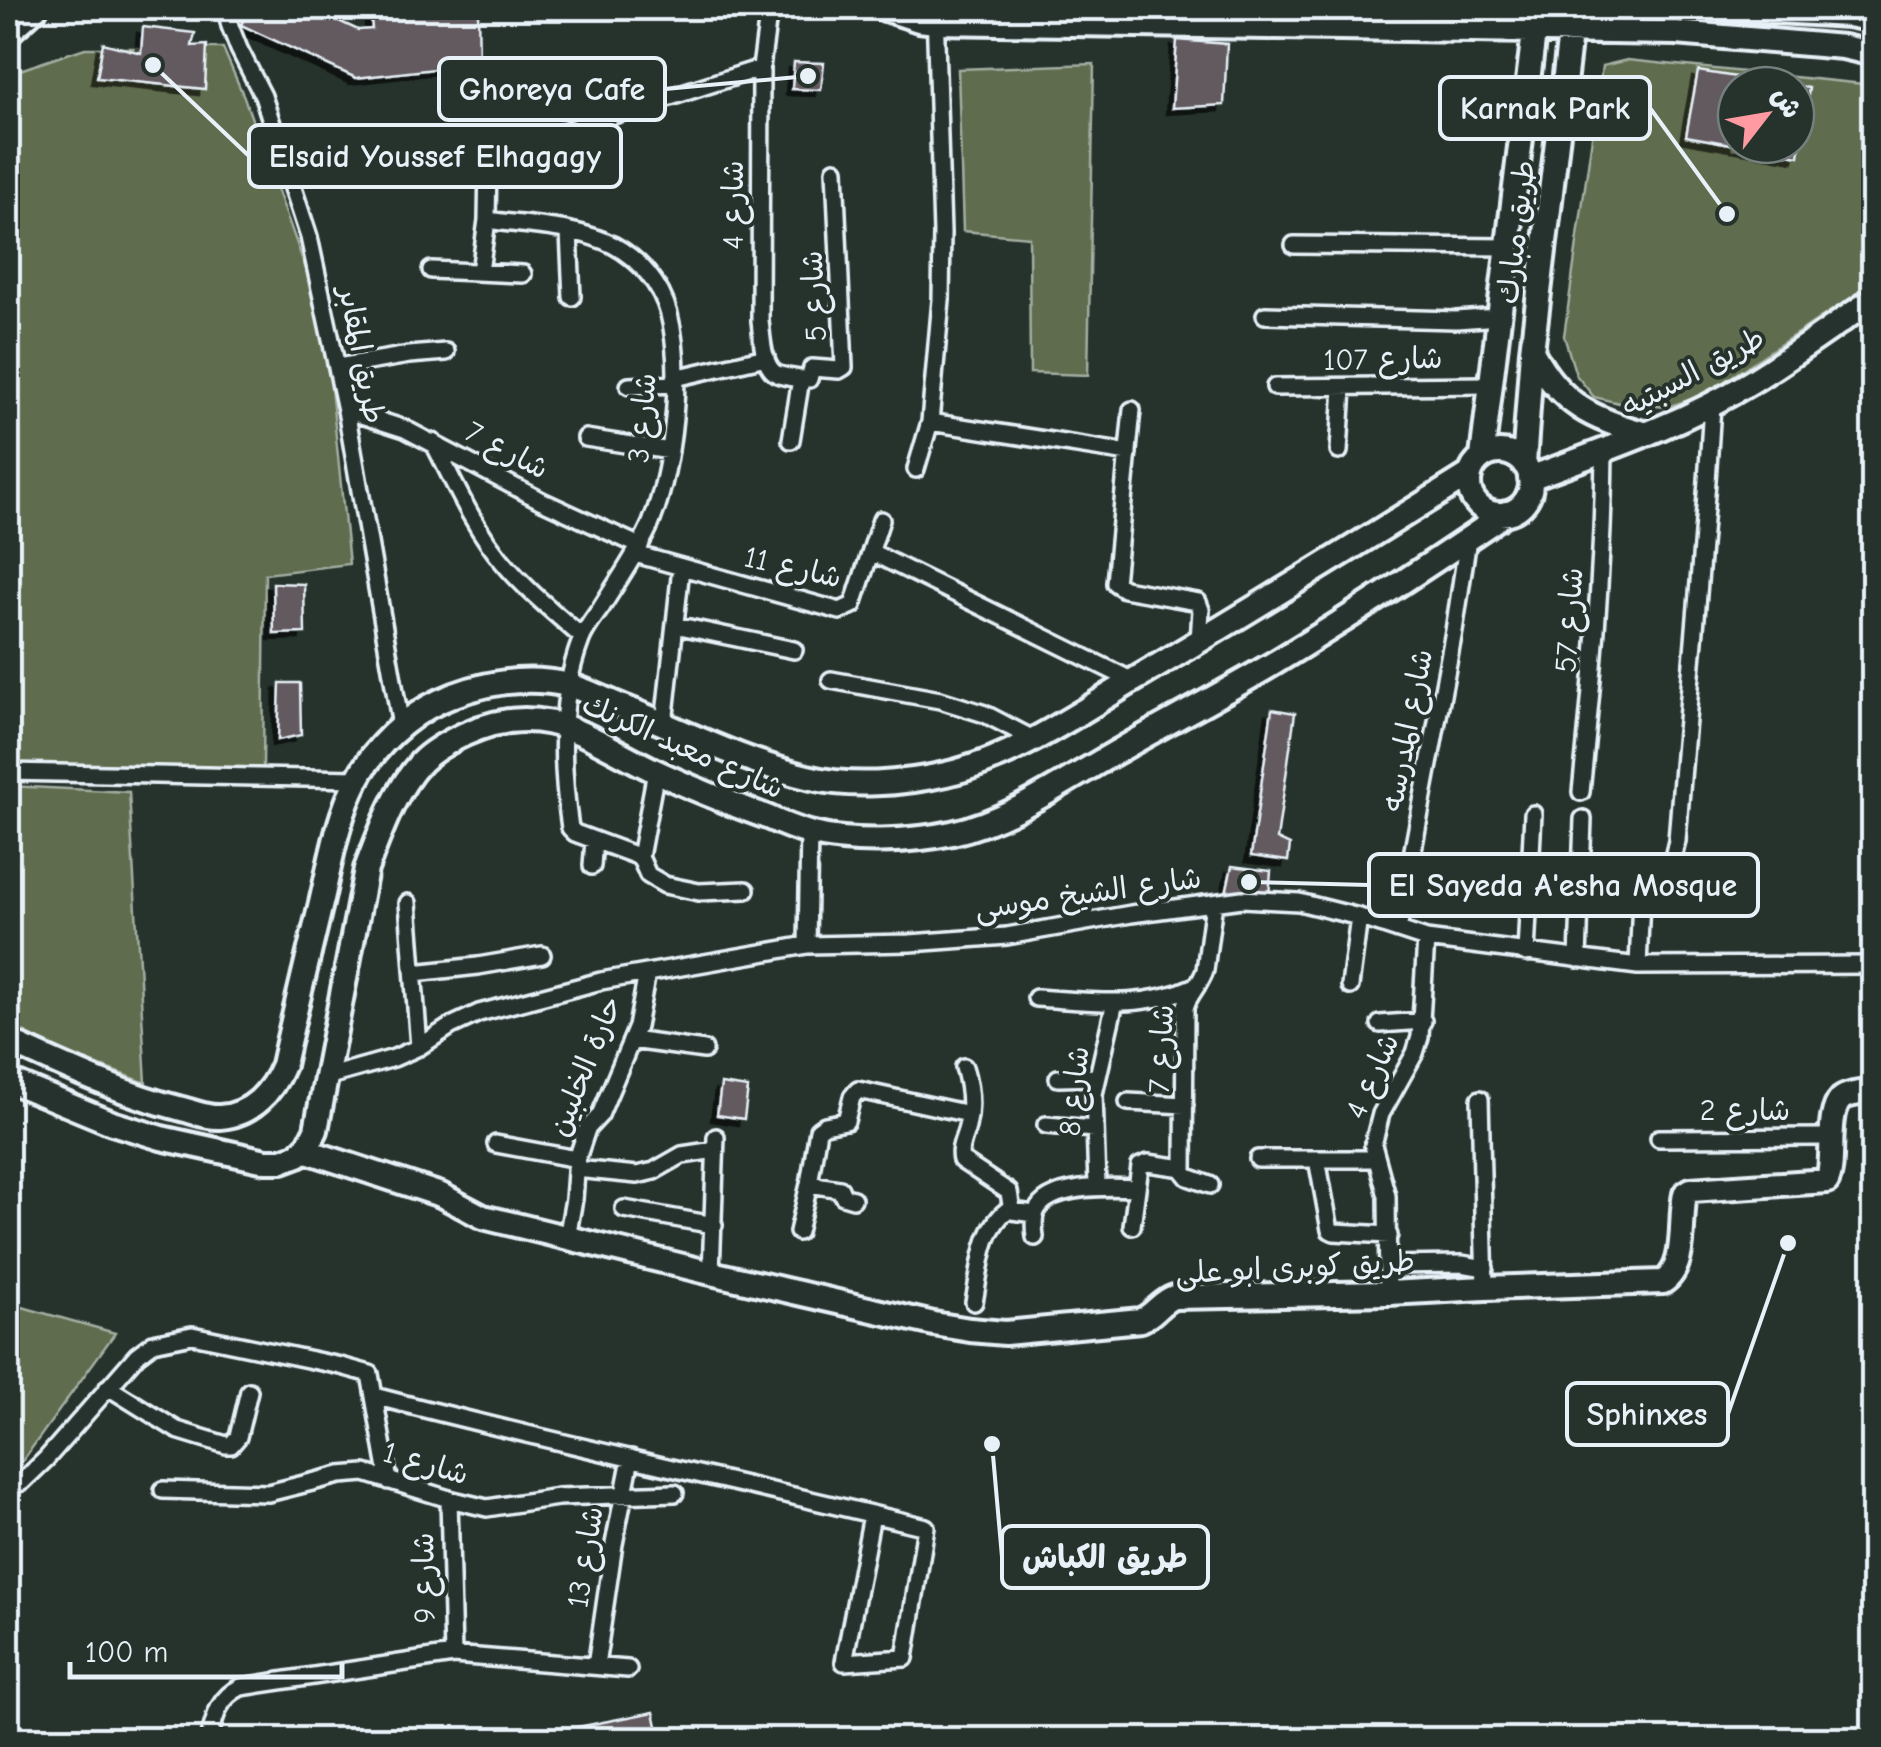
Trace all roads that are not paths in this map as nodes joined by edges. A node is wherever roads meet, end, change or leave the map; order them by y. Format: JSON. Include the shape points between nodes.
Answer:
{"nodes":[{"id":1,"x":36,"y":8,"type":"edge"},
{"id":2,"x":226,"y":8,"type":"edge"},
{"id":3,"x":769,"y":8,"type":"edge"},
{"id":4,"x":885,"y":8,"type":"edge"},
{"id":5,"x":1572,"y":8,"type":"edge"},
{"id":6,"x":1724,"y":8,"type":"edge"},
{"id":7,"x":935,"y":15,"type":"edge"},
{"id":8,"x":1139,"y":16,"type":"edge"},
{"id":9,"x":1535,"y":19,"type":"edge"},
{"id":10,"x":1874,"y":20,"type":"edge"},
{"id":11,"x":1570,"y":32,"type":"junction"},
{"id":12,"x":8,"y":33,"type":"edge"},
{"id":13,"x":1874,"y":54,"type":"edge"},
{"id":14,"x":762,"y":68,"type":"junction"},
{"id":15,"x":596,"y":120,"type":"junction"},
{"id":16,"x":608,"y":152,"type":"dead end"},
{"id":17,"x":488,"y":162,"type":"junction"},
{"id":18,"x":286,"y":166,"type":"junction"},
{"id":19,"x":835,"y":170,"type":"dead end"},
{"id":20,"x":486,"y":220,"type":"junction"},
{"id":21,"x":570,"y":232,"type":"junction"},
{"id":22,"x":1294,"y":246,"type":"dead end"},
{"id":23,"x":1508,"y":248,"type":"junction"},
{"id":24,"x":430,"y":270,"type":"dead end"},
{"id":25,"x":480,"y":272,"type":"junction"},
{"id":26,"x":523,"y":274,"type":"dead end"},
{"id":27,"x":572,"y":297,"type":"dead end"},
{"id":28,"x":1874,"y":298,"type":"edge"},
{"id":29,"x":1265,"y":315,"type":"dead end"},
{"id":30,"x":1500,"y":318,"type":"junction"},
{"id":31,"x":1532,"y":351,"type":"junction"},
{"id":32,"x":446,"y":352,"type":"dead end"},
{"id":33,"x":766,"y":357,"type":"junction"},
{"id":34,"x":338,"y":367,"type":"junction"},
{"id":35,"x":801,"y":379,"type":"junction"},
{"id":36,"x":675,"y":381,"type":"junction"},
{"id":37,"x":1491,"y":385,"type":"junction"},
{"id":38,"x":629,"y":386,"type":"dead end"},
{"id":39,"x":1275,"y":387,"type":"dead end"},
{"id":40,"x":1343,"y":388,"type":"junction"},
{"id":41,"x":1712,"y":404,"type":"junction"},
{"id":42,"x":346,"y":410,"type":"junction"},
{"id":43,"x":1132,"y":410,"type":"dead end"},
{"id":44,"x":930,"y":422,"type":"junction"},
{"id":45,"x":1647,"y":434,"type":"junction"},
{"id":46,"x":586,"y":438,"type":"dead end"},
{"id":47,"x":790,"y":440,"type":"dead end"},
{"id":48,"x":433,"y":442,"type":"junction"},
{"id":49,"x":1604,"y":450,"type":"junction"},
{"id":50,"x":670,"y":451,"type":"junction"},
{"id":51,"x":1339,"y":451,"type":"dead end"},
{"id":52,"x":1128,"y":453,"type":"junction"},
{"id":53,"x":1476,"y":466,"type":"junction"},
{"id":54,"x":916,"y":469,"type":"dead end"},
{"id":55,"x":1527,"y":471,"type":"junction"},
{"id":56,"x":1506,"y":514,"type":"junction"},
{"id":57,"x":882,"y":520,"type":"dead end"},
{"id":58,"x":1468,"y":539,"type":"junction"},
{"id":59,"x":637,"y":550,"type":"junction"},
{"id":60,"x":871,"y":552,"type":"junction"},
{"id":61,"x":681,"y":568,"type":"junction"},
{"id":62,"x":675,"y":625,"type":"junction"},
{"id":63,"x":582,"y":637,"type":"junction"},
{"id":64,"x":1199,"y":642,"type":"junction"},
{"id":65,"x":794,"y":650,"type":"dead end"},
{"id":66,"x":831,"y":680,"type":"dead end"},
{"id":67,"x":1132,"y":681,"type":"junction"},
{"id":68,"x":568,"y":685,"type":"junction"},
{"id":69,"x":664,"y":724,"type":"junction"},
{"id":70,"x":564,"y":725,"type":"junction"},
{"id":71,"x":401,"y":726,"type":"junction"},
{"id":72,"x":1033,"y":739,"type":"junction"},
{"id":73,"x":656,"y":771,"type":"junction"},
{"id":74,"x":8,"y":772,"type":"edge"},
{"id":75,"x":357,"y":780,"type":"junction"},
{"id":76,"x":1581,"y":792,"type":"dead end"},
{"id":77,"x":1533,"y":814,"type":"dead end"},
{"id":78,"x":1584,"y":819,"type":"dead end"},
{"id":79,"x":810,"y":833,"type":"junction"},
{"id":80,"x":594,"y":840,"type":"junction"},
{"id":81,"x":640,"y":857,"type":"junction"},
{"id":82,"x":592,"y":866,"type":"dead end"},
{"id":83,"x":746,"y":890,"type":"dead end"},
{"id":84,"x":408,"y":903,"type":"dead end"},
{"id":85,"x":1214,"y":903,"type":"junction"},
{"id":86,"x":320,"y":906,"type":"junction"},
{"id":87,"x":357,"y":913,"type":"junction"},
{"id":88,"x":1359,"y":918,"type":"junction"},
{"id":89,"x":1398,"y":930,"type":"junction"},
{"id":90,"x":1426,"y":939,"type":"junction"},
{"id":91,"x":806,"y":945,"type":"junction"},
{"id":92,"x":1526,"y":953,"type":"junction"},
{"id":93,"x":542,"y":955,"type":"dead end"},
{"id":94,"x":1578,"y":959,"type":"junction"},
{"id":95,"x":1874,"y":964,"type":"edge"},
{"id":96,"x":1638,"y":966,"type":"junction"},
{"id":97,"x":647,"y":973,"type":"junction"},
{"id":98,"x":414,"y":974,"type":"junction"},
{"id":99,"x":1198,"y":984,"type":"junction"},
{"id":100,"x":1350,"y":986,"type":"dead end"},
{"id":101,"x":1036,"y":998,"type":"dead end"},
{"id":102,"x":1114,"y":1002,"type":"junction"},
{"id":103,"x":1423,"y":1021,"type":"junction"},
{"id":104,"x":1380,"y":1024,"type":"dead end"},
{"id":105,"x":632,"y":1040,"type":"junction"},
{"id":106,"x":8,"y":1042,"type":"edge"},
{"id":107,"x":419,"y":1046,"type":"junction"},
{"id":108,"x":704,"y":1050,"type":"dead end"},
{"id":109,"x":964,"y":1067,"type":"dead end"},
{"id":110,"x":326,"y":1077,"type":"junction"},
{"id":111,"x":1097,"y":1077,"type":"junction"},
{"id":112,"x":1058,"y":1078,"type":"dead end"},
{"id":113,"x":8,"y":1080,"type":"edge"},
{"id":114,"x":1874,"y":1091,"type":"edge"},
{"id":115,"x":1480,"y":1099,"type":"dead end"},
{"id":116,"x":1128,"y":1102,"type":"dead end"},
{"id":117,"x":1185,"y":1105,"type":"junction"},
{"id":118,"x":969,"y":1114,"type":"junction"},
{"id":119,"x":1046,"y":1125,"type":"dead end"},
{"id":120,"x":1094,"y":1129,"type":"junction"},
{"id":121,"x":1830,"y":1136,"type":"junction"},
{"id":122,"x":1659,"y":1138,"type":"dead end"},
{"id":123,"x":496,"y":1144,"type":"dead end"},
{"id":124,"x":304,"y":1150,"type":"junction"},
{"id":125,"x":1258,"y":1159,"type":"dead end"},
{"id":126,"x":1318,"y":1159,"type":"junction"},
{"id":127,"x":1375,"y":1160,"type":"junction"},
{"id":128,"x":577,"y":1164,"type":"junction"},
{"id":129,"x":1183,"y":1168,"type":"junction"},
{"id":130,"x":810,"y":1184,"type":"junction"},
{"id":131,"x":1097,"y":1186,"type":"junction"},
{"id":132,"x":1210,"y":1186,"type":"dead end"},
{"id":133,"x":1137,"y":1188,"type":"junction"},
{"id":134,"x":853,"y":1199,"type":"dead end"},
{"id":135,"x":1010,"y":1208,"type":"junction"},
{"id":136,"x":624,"y":1209,"type":"dead end"},
{"id":137,"x":1034,"y":1214,"type":"junction"},
{"id":138,"x":714,"y":1225,"type":"junction"},
{"id":139,"x":1132,"y":1226,"type":"dead end"},
{"id":140,"x":798,"y":1232,"type":"dead end"},
{"id":141,"x":1389,"y":1235,"type":"junction"},
{"id":142,"x":1035,"y":1236,"type":"dead end"},
{"id":143,"x":566,"y":1238,"type":"junction"},
{"id":144,"x":1389,"y":1265,"type":"junction"},
{"id":145,"x":712,"y":1273,"type":"junction"},
{"id":146,"x":1484,"y":1278,"type":"junction"},
{"id":147,"x":1388,"y":1293,"type":"junction"},
{"id":148,"x":974,"y":1302,"type":"dead end"},
{"id":149,"x":108,"y":1387,"type":"junction"},
{"id":150,"x":249,"y":1391,"type":"dead end"},
{"id":151,"x":374,"y":1396,"type":"junction"},
{"id":152,"x":631,"y":1458,"type":"junction"},
{"id":153,"x":390,"y":1480,"type":"junction"},
{"id":154,"x":8,"y":1486,"type":"edge"},
{"id":155,"x":163,"y":1490,"type":"dead end"},
{"id":156,"x":675,"y":1493,"type":"dead end"},
{"id":157,"x":624,"y":1496,"type":"junction"},
{"id":158,"x":450,"y":1499,"type":"junction"},
{"id":159,"x":872,"y":1514,"type":"junction"},
{"id":160,"x":453,"y":1655,"type":"junction"},
{"id":161,"x":596,"y":1666,"type":"junction"},
{"id":162,"x":628,"y":1669,"type":"dead end"},
{"id":163,"x":209,"y":1740,"type":"edge"}],
"edges":[{"from":1,"to":12,"type":"street"},
{"from":2,"to":18,"type":"street","name":"طريق المقابر"},
{"from":3,"to":14,"type":"street","name":"شارع 4"},
{"from":4,"to":7,"type":"street","via":[[919,20]]},
{"from":5,"to":11,"type":"street","name":"طريق مبارك"},
{"from":6,"to":10,"type":"street"},
{"from":7,"to":8,"type":"street"},
{"from":7,"to":44,"type":"street","via":[[942,233]]},
{"from":8,"to":9,"type":"street"},
{"from":9,"to":11,"type":"street"},
{"from":9,"to":23,"type":"street","name":"طريق مبارك"},
{"from":11,"to":13,"type":"street","via":[[1676,33]]},
{"from":11,"to":31,"type":"street","name":"طريق مبارك"},
{"from":14,"to":15,"type":"street"},
{"from":14,"to":33,"type":"street","name":"شارع 4","via":[[760,321]]},
{"from":15,"to":16,"type":"street"},
{"from":15,"to":17,"type":"street"},
{"from":17,"to":18,"type":"street"},
{"from":17,"to":20,"type":"street"},
{"from":18,"to":34,"type":"street","name":"طريق المقابر"},
{"from":19,"to":35,"type":"street","name":"شارع 5","via":[[844,367],[812,368]]},
{"from":20,"to":21,"type":"street","name":"شارع 3"},
{"from":20,"to":25,"type":"street"},
{"from":21,"to":27,"type":"street"},
{"from":21,"to":36,"type":"street","name":"شارع 3","via":[[616,246],[656,285],[668,311]]},
{"from":22,"to":23,"type":"street"},
{"from":23,"to":30,"type":"street","name":"طريق مبارك"},
{"from":24,"to":25,"type":"street"},
{"from":25,"to":26,"type":"street"},
{"from":28,"to":41,"type":"street","name":"طريق السبتيه"},
{"from":29,"to":30,"type":"street"},
{"from":30,"to":37,"type":"street","name":"طريق مبارك"},
{"from":31,"to":45,"type":"street","via":[[1578,408]]},
{"from":31,"to":55,"type":"street","name":"طريق مبارك"},
{"from":32,"to":34,"type":"street"},
{"from":33,"to":35,"type":"street","via":[[774,373]]},
{"from":33,"to":36,"type":"street"},
{"from":34,"to":42,"type":"street","name":"طريق المقابر"},
{"from":35,"to":47,"type":"street"},
{"from":36,"to":38,"type":"street"},
{"from":36,"to":50,"type":"street","name":"شارع 3"},
{"from":37,"to":40,"type":"street","name":"شارع 107"},
{"from":37,"to":53,"type":"street","name":"طريق مبارك"},
{"from":39,"to":40,"type":"street","name":"شارع 107"},
{"from":40,"to":51,"type":"street"},
{"from":41,"to":45,"type":"street","name":"طريق السبتيه"},
{"from":41,"to":96,"type":"street","via":[[1677,842],[1672,862],[1642,877]]},
{"from":42,"to":48,"type":"street","name":"شارع 7"},
{"from":42,"to":71,"type":"street","name":"طريق المقابر"},
{"from":43,"to":52,"type":"street"},
{"from":44,"to":52,"type":"street"},
{"from":44,"to":54,"type":"street"},
{"from":45,"to":49,"type":"street","name":"طريق السبتيه"},
{"from":46,"to":50,"type":"street"},
{"from":48,"to":59,"type":"street","name":"شارع 7"},
{"from":48,"to":63,"type":"street","via":[[494,550]]},
{"from":49,"to":55,"type":"street","name":"طريق السبتيه"},
{"from":49,"to":76,"type":"street","name":"شارع 57"},
{"from":50,"to":59,"type":"street","name":"شارع 3","via":[[659,500]]},
{"from":52,"to":64,"type":"street","via":[[1114,583],[1198,602]]},
{"from":53,"to":55,"type":"street","via":[[1504,452]]},
{"from":53,"to":56,"type":"street","via":[[1469,487],[1473,499]]},
{"from":53,"to":64,"type":"street","name":"شارع معبد الكرنك"},
{"from":55,"to":56,"type":"street","via":[[1526,501]]},
{"from":56,"to":58,"type":"street","name":"شارع معبد الكرنك"},
{"from":57,"to":60,"type":"street","name":"شارع 11"},
{"from":58,"to":79,"type":"street","name":"شارع معبد الكرنك","via":[[1271,665],[1006,815],[952,833],[896,840]]},
{"from":58,"to":89,"type":"street","name":"شارع المدرسه"},
{"from":59,"to":61,"type":"street","name":"شارع 11"},
{"from":59,"to":63,"type":"street","name":"شارع 3"},
{"from":60,"to":61,"type":"street","name":"شارع 11","via":[[853,604],[840,611]]},
{"from":60,"to":67,"type":"street"},
{"from":61,"to":62,"type":"street"},
{"from":62,"to":65,"type":"street"},
{"from":62,"to":69,"type":"street"},
{"from":63,"to":68,"type":"street","name":"شارع 3"},
{"from":64,"to":67,"type":"street","name":"شارع معبد الكرنك"},
{"from":66,"to":72,"type":"street","via":[[940,700]]},
{"from":67,"to":72,"type":"street","name":"شارع معبد الكرنك"},
{"from":68,"to":69,"type":"street","name":"شارع معبد الكرنك"},
{"from":68,"to":70,"type":"street","name":"شارع 3"},
{"from":68,"to":71,"type":"street","name":"شارع معبد الكرنك","via":[[492,683],[428,706]]},
{"from":69,"to":72,"type":"street","name":"شارع معبد الكرنك","via":[[770,766],[854,783],[944,774]]},
{"from":70,"to":73,"type":"street","name":"شارع معبد الكرنك"},
{"from":70,"to":80,"type":"street","name":"شارع 3","via":[[570,828]]},
{"from":70,"to":87,"type":"street","name":"شارع معبد الكرنك","via":[[500,722],[448,742],[421,762],[381,829]]},
{"from":71,"to":75,"type":"street","name":"شارع معبد الكرنك"},
{"from":73,"to":79,"type":"street","name":"شارع معبد الكرنك"},
{"from":73,"to":81,"type":"street"},
{"from":74,"to":75,"type":"street"},
{"from":75,"to":86,"type":"street","name":"شارع معبد الكرنك"},
{"from":77,"to":92,"type":"street"},
{"from":78,"to":94,"type":"street"},
{"from":79,"to":91,"type":"street"},
{"from":80,"to":81,"type":"street"},
{"from":80,"to":82,"type":"street"},
{"from":81,"to":83,"type":"street","via":[[648,875],[666,885]]},
{"from":84,"to":98,"type":"street"},
{"from":85,"to":88,"type":"street","name":"شارع الشيخ موسى","via":[[1299,902]]},
{"from":85,"to":91,"type":"street","name":"شارع الشيخ موسى","via":[[1007,936]]},
{"from":85,"to":99,"type":"street","name":"شارع 7","via":[[1206,970]]},
{"from":86,"to":87,"type":"street"},
{"from":86,"to":106,"type":"street","name":"شارع معبد الكرنك","via":[[283,1065],[271,1088],[240,1112],[215,1118],[152,1102]]},
{"from":87,"to":110,"type":"street","name":"شارع معبد الكرنك"},
{"from":88,"to":89,"type":"street","name":"شارع الشيخ موسى"},
{"from":88,"to":100,"type":"street"},
{"from":89,"to":90,"type":"street","name":"شارع الشيخ موسى"},
{"from":90,"to":92,"type":"street","name":"شارع الشيخ موسى"},
{"from":90,"to":103,"type":"street","name":"شارع 4"},
{"from":91,"to":97,"type":"street","name":"شارع الشيخ موسى"},
{"from":92,"to":94,"type":"street","name":"شارع الشيخ موسى"},
{"from":93,"to":98,"type":"street"},
{"from":94,"to":96,"type":"street","name":"شارع الشيخ موسى"},
{"from":95,"to":96,"type":"street","name":"شارع الشيخ موسى"},
{"from":97,"to":105,"type":"street","name":"حارة الخلبين"},
{"from":97,"to":107,"type":"street","name":"شارع الشيخ موسى","via":[[479,1014]]},
{"from":98,"to":107,"type":"street"},
{"from":99,"to":102,"type":"street","via":[[1166,998]]},
{"from":99,"to":117,"type":"street","name":"شارع 7","via":[[1185,1008]]},
{"from":101,"to":102,"type":"street"},
{"from":102,"to":111,"type":"street","name":"شارع 8"},
{"from":103,"to":104,"type":"street"},
{"from":103,"to":127,"type":"street","name":"شارع 4","via":[[1415,1053],[1381,1114]]},
{"from":105,"to":108,"type":"street"},
{"from":105,"to":128,"type":"street","name":"حارة الخلبين"},
{"from":107,"to":110,"type":"street","name":"شارع الشيخ موسى"},
{"from":109,"to":118,"type":"street"},
{"from":110,"to":124,"type":"street","name":"شارع معبد الكرنك","via":[[316,1130]]},
{"from":111,"to":112,"type":"street"},
{"from":111,"to":120,"type":"street","name":"شارع 8"},
{"from":113,"to":124,"type":"street","via":[[161,1138],[266,1162]]},
{"from":114,"to":121,"type":"street","name":"طريق كوبرى ابو على","via":[[1840,1100]]},
{"from":115,"to":146,"type":"street"},
{"from":116,"to":117,"type":"street"},
{"from":117,"to":129,"type":"street","name":"شارع 7"},
{"from":118,"to":130,"type":"street","via":[[858,1090],[846,1121],[818,1130]]},
{"from":118,"to":135,"type":"street","via":[[959,1156],[1009,1192]]},
{"from":119,"to":120,"type":"street"},
{"from":120,"to":131,"type":"street","name":"شارع 8"},
{"from":121,"to":122,"type":"street","name":"شارع 2"},
{"from":121,"to":146,"type":"street","name":"طريق كوبرى ابو على","via":[[1831,1175],[1824,1182],[1685,1194],[1677,1269],[1663,1282]]},
{"from":123,"to":128,"type":"street"},
{"from":124,"to":143,"type":"street","name":"طريق كوبرى ابو على","via":[[441,1195],[483,1217]]},
{"from":125,"to":126,"type":"street"},
{"from":126,"to":127,"type":"street"},
{"from":126,"to":141,"type":"street","via":[[1330,1230]]},
{"from":127,"to":141,"type":"street","name":"شارع 4","via":[[1387,1196]]},
{"from":128,"to":138,"type":"street","via":[[637,1175],[716,1144]]},
{"from":128,"to":143,"type":"street","name":"حارة الخلبين"},
{"from":129,"to":132,"type":"street"},
{"from":129,"to":133,"type":"street","via":[[1144,1163]]},
{"from":130,"to":134,"type":"street","via":[[840,1188]]},
{"from":130,"to":140,"type":"street"},
{"from":131,"to":133,"type":"street"},
{"from":131,"to":137,"type":"street","via":[[1060,1194]]},
{"from":133,"to":139,"type":"street"},
{"from":135,"to":137,"type":"street"},
{"from":135,"to":148,"type":"street","via":[[987,1235]]},
{"from":136,"to":138,"type":"street"},
{"from":137,"to":142,"type":"street"},
{"from":138,"to":145,"type":"street"},
{"from":141,"to":144,"type":"street","name":"شارع 4"},
{"from":143,"to":145,"type":"street","name":"طريق كوبرى ابو على"},
{"from":144,"to":146,"type":"street","via":[[1462,1264]]},
{"from":144,"to":147,"type":"street","name":"شارع 4"},
{"from":145,"to":147,"type":"street","name":"طريق كوبرى ابو على","via":[[934,1324],[1005,1332],[1141,1320],[1174,1297]]},
{"from":146,"to":147,"type":"street","name":"طريق كوبرى ابو على"},
{"from":149,"to":150,"type":"street","via":[[177,1430],[226,1445],[236,1441]]},
{"from":149,"to":151,"type":"street","via":[[153,1343],[192,1335],[370,1374]]},
{"from":149,"to":154,"type":"street","via":[[22,1482]]},
{"from":151,"to":152,"type":"street"},
{"from":151,"to":153,"type":"street"},
{"from":152,"to":157,"type":"street","name":"شارع 13"},
{"from":152,"to":159,"type":"street"},
{"from":153,"to":155,"type":"street","name":"شارع 1","via":[[353,1473],[268,1494]]},
{"from":153,"to":158,"type":"street","name":"شارع 1"},
{"from":156,"to":157,"type":"street","name":"شارع 1"},
{"from":157,"to":158,"type":"street","name":"شارع 1","via":[[487,1508]]},
{"from":157,"to":161,"type":"street","name":"شارع 13"},
{"from":158,"to":160,"type":"street","name":"شارع 9"},
{"from":159,"to":159,"type":"street","via":[[926,1528],[904,1658],[844,1662]]},
{"from":160,"to":161,"type":"street"},
{"from":160,"to":163,"type":"street","via":[[241,1687],[219,1704]]},
{"from":161,"to":162,"type":"street"}]}
